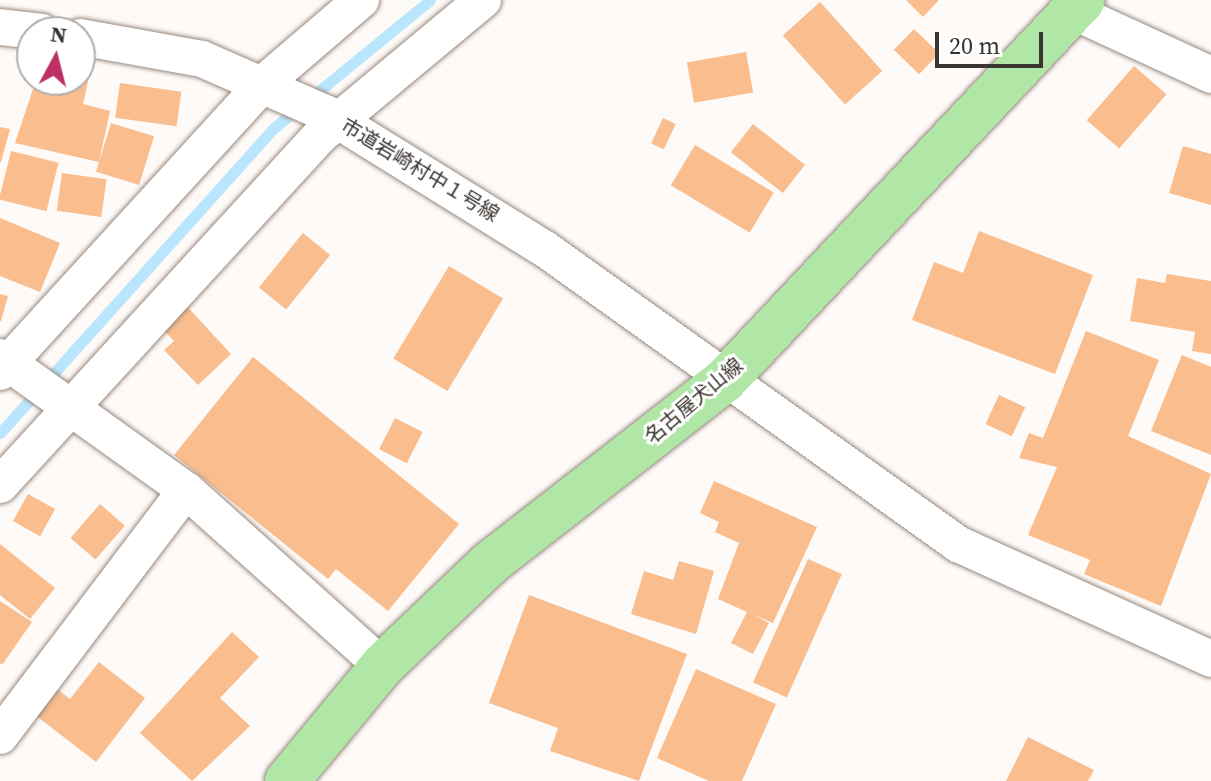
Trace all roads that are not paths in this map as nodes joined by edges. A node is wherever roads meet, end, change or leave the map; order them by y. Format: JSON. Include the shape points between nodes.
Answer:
{"nodes":[{"id":1,"x":361,"y":0,"type":"edge"},
{"id":2,"x":483,"y":0,"type":"edge"},
{"id":3,"x":1077,"y":6,"type":"edge"},
{"id":4,"x":96,"y":40,"type":"edge"},
{"id":5,"x":1211,"y":75,"type":"edge"},
{"id":6,"x":264,"y":83,"type":"junction"},
{"id":7,"x":333,"y":117,"type":"junction"},
{"id":8,"x":8,"y":366,"type":"edge"},
{"id":9,"x":724,"y":381,"type":"junction"},
{"id":10,"x":66,"y":404,"type":"junction"},
{"id":11,"x":0,"y":485,"type":"edge"},
{"id":12,"x":186,"y":490,"type":"junction"},
{"id":13,"x":1211,"y":659,"type":"edge"},
{"id":14,"x":382,"y":666,"type":"junction"},
{"id":15,"x":0,"y":736,"type":"edge"},
{"id":16,"x":287,"y":781,"type":"edge"}],
"edges":[{"from":1,"to":6,"type":"street"},
{"from":2,"to":7,"type":"street"},
{"from":3,"to":5,"type":"street"},
{"from":3,"to":9,"type":"main road","name":"名古屋犬山線"},
{"from":4,"to":6,"type":"street","name":"市道岩崎村中１号線","via":[[202,59]]},
{"from":6,"to":7,"type":"street","name":"市道岩崎村中１号線"},
{"from":6,"to":8,"type":"street"},
{"from":7,"to":9,"type":"street","name":"市道岩崎村中１号線","via":[[545,249]]},
{"from":7,"to":10,"type":"street"},
{"from":8,"to":10,"type":"street"},
{"from":9,"to":13,"type":"street","name":"市道岩崎村中１号線","via":[[958,544]]},
{"from":9,"to":14,"type":"main road","name":"名古屋犬山線","via":[[490,563]]},
{"from":10,"to":11,"type":"street"},
{"from":10,"to":12,"type":"street"},
{"from":12,"to":14,"type":"street"},
{"from":12,"to":15,"type":"street"},
{"from":14,"to":16,"type":"main road","name":"名古屋犬山線"}]}
